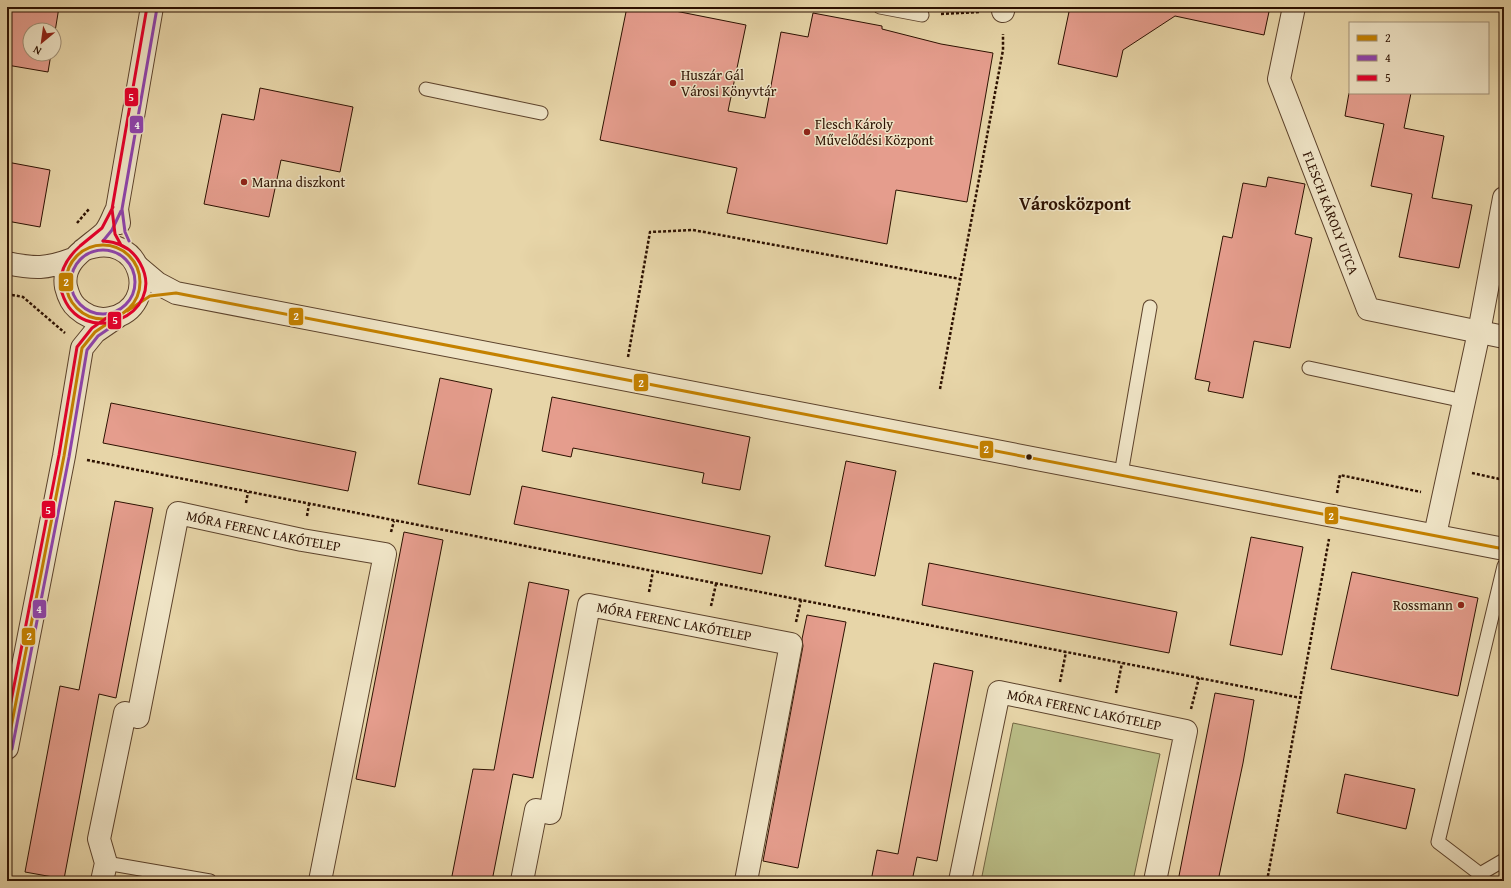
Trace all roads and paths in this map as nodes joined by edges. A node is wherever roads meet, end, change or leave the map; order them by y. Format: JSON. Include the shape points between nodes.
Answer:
{"nodes":[{"id":1,"x":152,"y":7,"type":"edge"},
{"id":2,"x":880,"y":7,"type":"edge"},
{"id":3,"x":1294,"y":7,"type":"edge"},
{"id":4,"x":1004,"y":9,"type":"edge"},
{"id":5,"x":922,"y":15,"type":"joint"},
{"id":6,"x":426,"y":89,"type":"dead end"},
{"id":7,"x":541,"y":113,"type":"dead end"},
{"id":8,"x":1504,"y":198,"type":"edge"},
{"id":9,"x":92,"y":206,"type":"dead end"},
{"id":10,"x":117,"y":209,"type":"junction"},
{"id":11,"x":71,"y":229,"type":"dead end"},
{"id":12,"x":78,"y":254,"type":"junction"},
{"id":13,"x":134,"y":261,"type":"junction"},
{"id":14,"x":7,"y":263,"type":"edge"},
{"id":15,"x":35,"y":268,"type":"junction"},
{"id":16,"x":960,"y":279,"type":"junction"},
{"id":17,"x":176,"y":293,"type":"junction"},
{"id":18,"x":7,"y":294,"type":"edge"},
{"id":19,"x":23,"y":297,"type":"junction"},
{"id":20,"x":71,"y":300,"type":"junction"},
{"id":21,"x":1150,"y":307,"type":"dead end"},
{"id":22,"x":122,"y":314,"type":"junction"},
{"id":23,"x":1479,"y":332,"type":"junction"},
{"id":24,"x":1504,"y":337,"type":"edge"},
{"id":25,"x":82,"y":348,"type":"junction"},
{"id":26,"x":1309,"y":368,"type":"dead end"},
{"id":27,"x":624,"y":379,"type":"junction"},
{"id":28,"x":940,"y":389,"type":"dead end"},
{"id":29,"x":1464,"y":401,"type":"junction"},
{"id":30,"x":64,"y":456,"type":"junction"},
{"id":31,"x":1450,"y":469,"type":"junction"},
{"id":32,"x":1121,"y":474,"type":"junction"},
{"id":33,"x":1504,"y":480,"type":"edge"},
{"id":34,"x":1443,"y":497,"type":"junction"},
{"id":35,"x":1334,"y":515,"type":"junction"},
{"id":36,"x":1435,"y":535,"type":"junction"},
{"id":37,"x":1504,"y":549,"type":"edge"},
{"id":38,"x":1504,"y":566,"type":"edge"},
{"id":39,"x":1066,"y":652,"type":"junction"},
{"id":40,"x":1122,"y":663,"type":"junction"},
{"id":41,"x":1199,"y":678,"type":"junction"},
{"id":42,"x":1301,"y":698,"type":"junction"},
{"id":43,"x":1056,"y":704,"type":"junction"},
{"id":44,"x":1111,"y":715,"type":"junction"},
{"id":45,"x":1186,"y":731,"type":"junction"},
{"id":46,"x":7,"y":748,"type":"edge"},
{"id":47,"x":1504,"y":860,"type":"edge"},
{"id":48,"x":104,"y":872,"type":"edge"},
{"id":49,"x":1480,"y":877,"type":"edge"},
{"id":50,"x":210,"y":881,"type":"edge"},
{"id":51,"x":320,"y":881,"type":"edge"},
{"id":52,"x":522,"y":881,"type":"edge"},
{"id":53,"x":746,"y":881,"type":"edge"},
{"id":54,"x":960,"y":881,"type":"edge"},
{"id":55,"x":1155,"y":881,"type":"edge"},
{"id":56,"x":1268,"y":881,"type":"edge"}],
"edges":[{"from":1,"to":10,"type":"street"},
{"from":2,"to":5,"type":"lane"},
{"from":3,"to":23,"type":"street","name":"FLESCH KÁROLY UTCA","via":[[1279,79],[1368,309]]},
{"from":4,"to":5,"type":"path"},
{"from":4,"to":16,"type":"path","via":[[1003,50]]},
{"from":6,"to":7,"type":"lane"},
{"from":8,"to":23,"type":"street"},
{"from":9,"to":11,"type":"path"},
{"from":10,"to":12,"type":"street","via":[[105,232]]},
{"from":10,"to":13,"type":"street","via":[[120,233]]},
{"from":12,"to":13,"type":"street","via":[[94,245],[108,244],[120,248]]},
{"from":12,"to":15,"type":"street","via":[[56,266]]},
{"from":12,"to":20,"type":"street","via":[[66,277]]},
{"from":13,"to":17,"type":"street","via":[[158,283]]},
{"from":13,"to":22,"type":"street","via":[[140,280],[140,291],[135,302]]},
{"from":14,"to":15,"type":"street"},
{"from":15,"to":19,"type":"path"},
{"from":15,"to":20,"type":"street","via":[[50,277]]},
{"from":16,"to":27,"type":"path","via":[[693,230],[650,232]]},
{"from":16,"to":28,"type":"path"},
{"from":17,"to":22,"type":"street","via":[[150,296]]},
{"from":17,"to":27,"type":"street"},
{"from":18,"to":19,"type":"path"},
{"from":19,"to":25,"type":"path"},
{"from":20,"to":22,"type":"street","via":[[83,313],[93,318],[105,319]]},
{"from":20,"to":25,"type":"street","via":[[80,322]]},
{"from":21,"to":32,"type":"lane"},
{"from":22,"to":25,"type":"street","via":[[95,332]]},
{"from":23,"to":24,"type":"street"},
{"from":23,"to":29,"type":"street"},
{"from":25,"to":30,"type":"street"},
{"from":26,"to":29,"type":"lane"},
{"from":27,"to":32,"type":"street"},
{"from":29,"to":31,"type":"street"},
{"from":30,"to":39,"type":"path"},
{"from":30,"to":46,"type":"street"},
{"from":31,"to":33,"type":"path"},
{"from":31,"to":34,"type":"street"},
{"from":32,"to":35,"type":"street"},
{"from":34,"to":35,"type":"path","via":[[1340,475]]},
{"from":34,"to":36,"type":"street"},
{"from":35,"to":36,"type":"street"},
{"from":35,"to":42,"type":"path"},
{"from":36,"to":37,"type":"street"},
{"from":38,"to":49,"type":"lane","via":[[1438,842]]},
{"from":39,"to":40,"type":"path"},
{"from":39,"to":43,"type":"path"},
{"from":40,"to":41,"type":"path"},
{"from":40,"to":44,"type":"path"},
{"from":41,"to":42,"type":"path"},
{"from":41,"to":45,"type":"path"},
{"from":42,"to":56,"type":"path"},
{"from":43,"to":44,"type":"street","name":"MÓRA FERENC LAKÓTELEP"},
{"from":43,"to":54,"type":"street","name":"MÓRA FERENC LAKÓTELEP","via":[[999,692]]},
{"from":44,"to":45,"type":"street","name":"MÓRA FERENC LAKÓTELEP"},
{"from":45,"to":55,"type":"street"},
{"from":47,"to":49,"type":"lane"},
{"from":48,"to":50,"type":"lane"},
{"from":48,"to":51,"type":"street","name":"MÓRA FERENC LAKÓTELEP","via":[[99,839],[125,713],[138,717],[178,513],[302,540],[385,554]]},
{"from":52,"to":53,"type":"street","name":"MÓRA FERENC LAKÓTELEP","via":[[536,810],[550,812],[589,605],[791,644]]}]}
